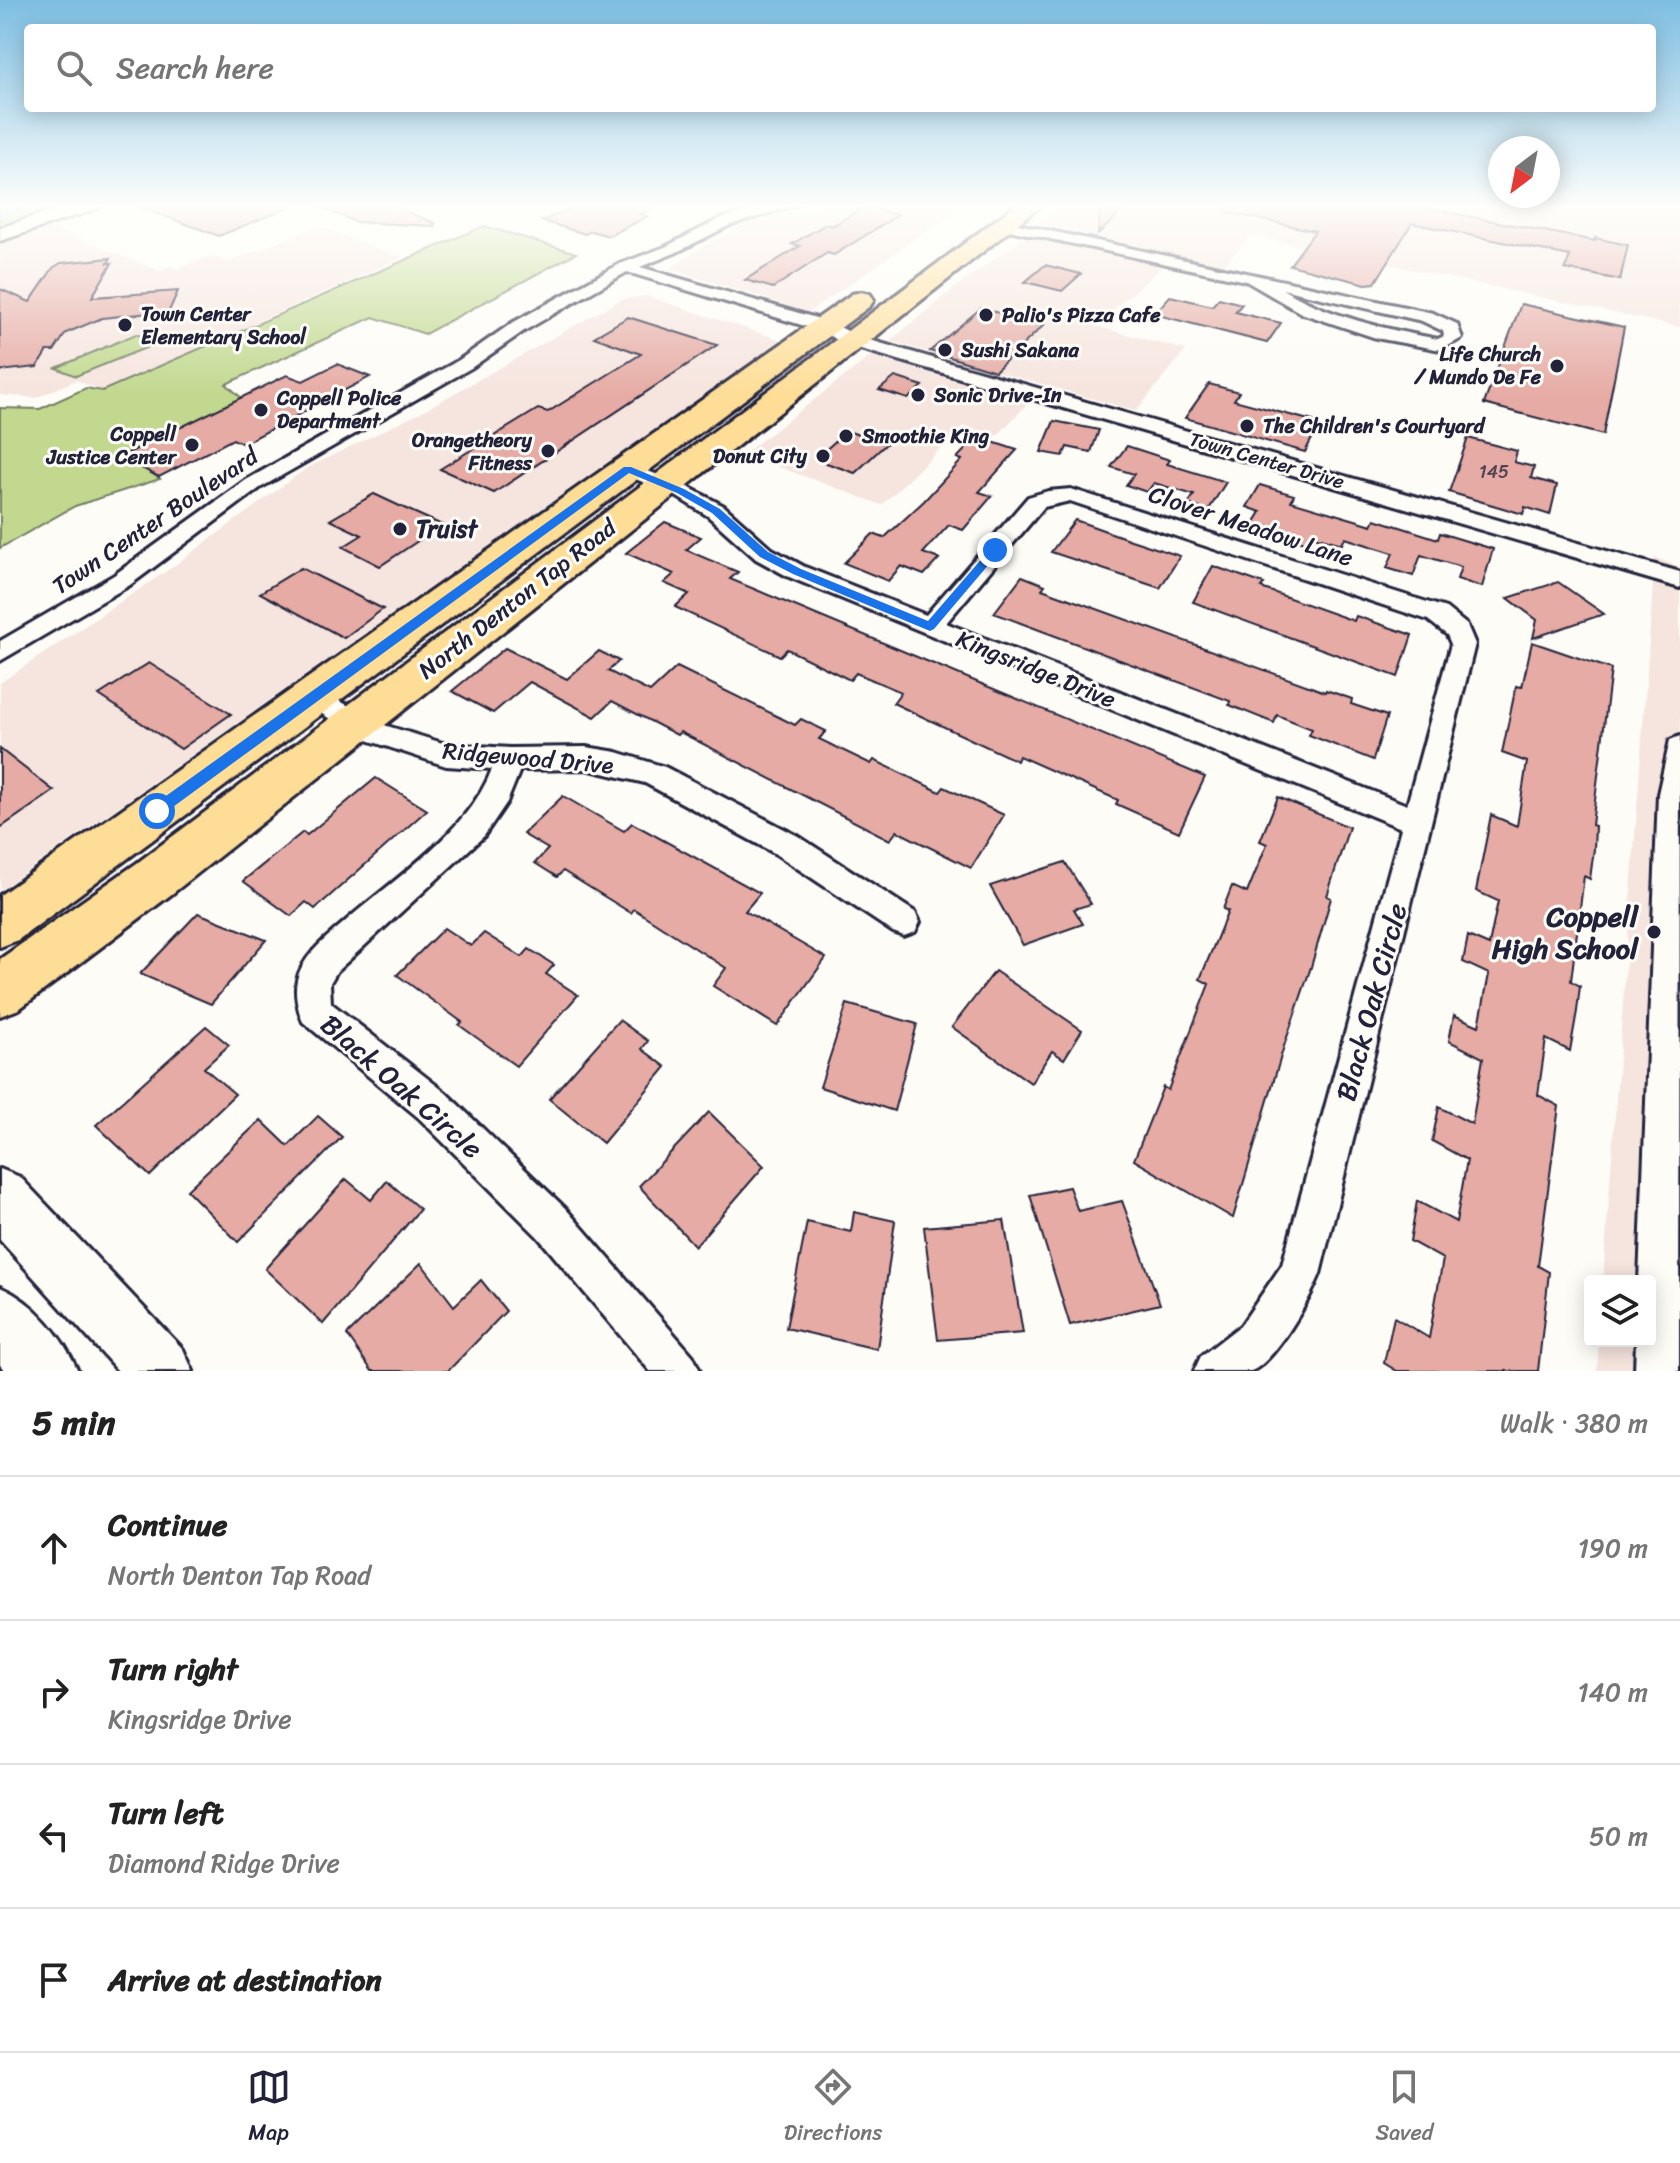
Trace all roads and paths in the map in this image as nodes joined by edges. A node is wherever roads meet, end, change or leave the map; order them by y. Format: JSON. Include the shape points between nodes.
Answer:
{"nodes":[{"id":1,"x":638,"y":268,"type":"edge"},
{"id":2,"x":653,"y":268,"type":"edge"},
{"id":3,"x":939,"y":268,"type":"edge"},
{"id":4,"x":1207,"y":268,"type":"edge"},
{"id":5,"x":644,"y":273,"type":"junction"},
{"id":6,"x":626,"y":275,"type":"junction"},
{"id":7,"x":1252,"y":278,"type":"junction"},
{"id":8,"x":877,"y":289,"type":"dead end"},
{"id":9,"x":816,"y":332,"type":"junction"},
{"id":10,"x":853,"y":341,"type":"junction"},
{"id":11,"x":465,"y":364,"type":"junction"},
{"id":12,"x":628,"y":469,"type":"junction"},
{"id":13,"x":665,"y":484,"type":"junction"},
{"id":14,"x":1680,"y":580,"type":"edge"},
{"id":15,"x":1437,"y":614,"type":"joint"},
{"id":16,"x":930,"y":626,"type":"junction"},
{"id":17,"x":0,"y":652,"type":"edge"},
{"id":18,"x":314,"y":697,"type":"junction"},
{"id":19,"x":357,"y":722,"type":"junction"},
{"id":20,"x":1680,"y":747,"type":"edge"},
{"id":21,"x":510,"y":759,"type":"junction"},
{"id":22,"x":1417,"y":822,"type":"junction"},
{"id":23,"x":904,"y":922,"type":"dead end"},
{"id":24,"x":0,"y":924,"type":"edge"},
{"id":25,"x":0,"y":991,"type":"edge"},
{"id":26,"x":0,"y":1197,"type":"edge"},
{"id":27,"x":0,"y":1318,"type":"edge"},
{"id":28,"x":46,"y":1371,"type":"edge"},
{"id":29,"x":161,"y":1371,"type":"edge"},
{"id":30,"x":678,"y":1371,"type":"edge"},
{"id":31,"x":1216,"y":1371,"type":"edge"},
{"id":32,"x":1657,"y":1371,"type":"edge"}],
"edges":[{"from":1,"to":6,"type":"street","name":"Town Center Boulevard"},
{"from":2,"to":5,"type":"street","name":"Town Center Boulevard"},
{"from":3,"to":10,"type":"main road","name":"North Denton Tap Road"},
{"from":4,"to":7,"type":"street"},
{"from":5,"to":6,"type":"street","name":"Town Center Boulevard"},
{"from":5,"to":9,"type":"street","name":"Town Center Drive"},
{"from":6,"to":9,"type":"street","name":"Town Center Drive"},
{"from":6,"to":11,"type":"street","name":"Town Center Boulevard","via":[[535,334]]},
{"from":6,"to":11,"type":"street","name":"Town Center Boulevard","via":[[608,277],[518,327]]},
{"from":7,"to":7,"type":"street","via":[[1307,310],[1382,334],[1441,345],[1453,338],[1451,328],[1427,317]]},
{"from":8,"to":9,"type":"main road","name":"North Denton Tap Road"},
{"from":9,"to":10,"type":"street","name":"Town Center Drive"},
{"from":9,"to":12,"type":"main road","name":"North Denton Tap Road"},
{"from":10,"to":13,"type":"main road","name":"North Denton Tap Road"},
{"from":10,"to":14,"type":"street","name":"Town Center Drive"},
{"from":11,"to":17,"type":"street","name":"Town Center Boulevard","via":[[264,477],[122,580]]},
{"from":12,"to":13,"type":"street","name":"Kingsridge Drive"},
{"from":12,"to":18,"type":"main road","name":"North Denton Tap Road"},
{"from":13,"to":16,"type":"street","name":"Kingsridge Drive","via":[[716,511],[775,560]]},
{"from":13,"to":19,"type":"main road","name":"North Denton Tap Road"},
{"from":15,"to":16,"type":"street","name":"Clover Meadow Lane","via":[[1071,495],[1036,502]]},
{"from":15,"to":22,"type":"street","name":"Black Oak Circle","via":[[1458,631],[1463,644]]},
{"from":16,"to":22,"type":"street","name":"Kingsridge Drive"},
{"from":18,"to":19,"type":"street","name":"Ridgewood Drive"},
{"from":18,"to":24,"type":"main road","name":"North Denton Tap Road"},
{"from":19,"to":21,"type":"street","name":"Ridgewood Drive","via":[[446,755]]},
{"from":19,"to":25,"type":"main road","name":"North Denton Tap Road"},
{"from":20,"to":32,"type":"street","via":[[1672,794]]},
{"from":21,"to":23,"type":"street","name":"Ridgewood Drive","via":[[586,758],[655,775],[787,845]]},
{"from":21,"to":30,"type":"street","name":"Black Oak Circle","via":[[497,794],[474,827],[325,960],[313,981],[315,1011],[432,1105],[552,1223]]},
{"from":22,"to":31,"type":"street","name":"Black Oak Circle","via":[[1300,1274],[1256,1340]]},
{"from":26,"to":29,"type":"street"},
{"from":27,"to":28,"type":"street"}]}
